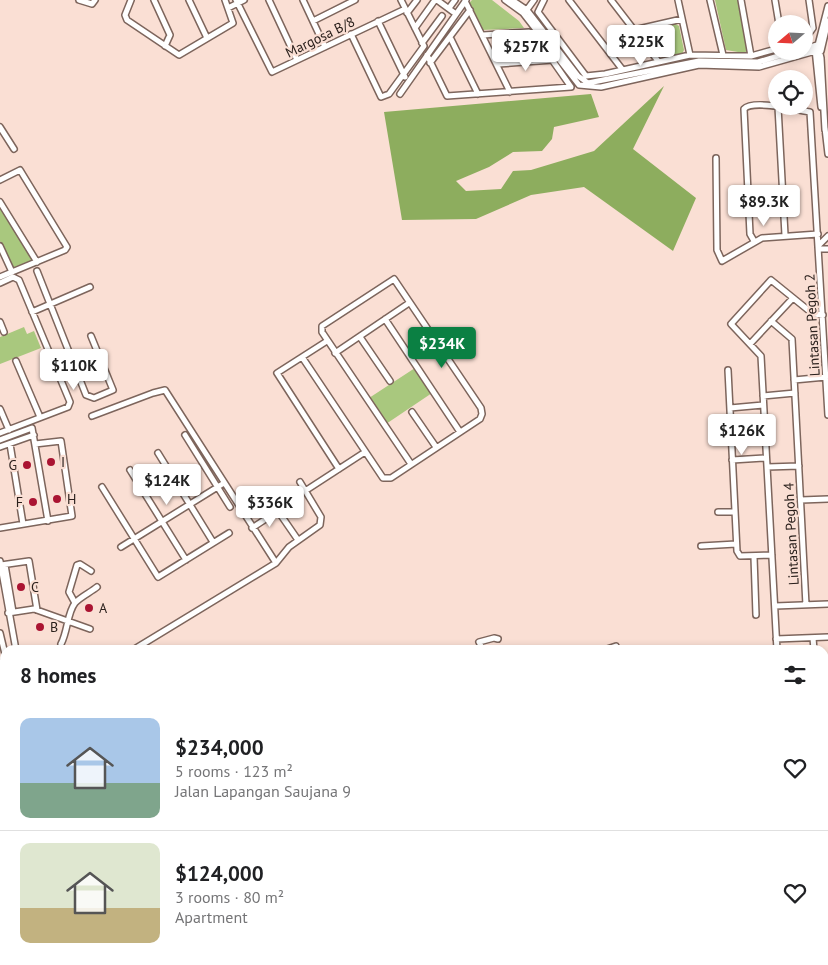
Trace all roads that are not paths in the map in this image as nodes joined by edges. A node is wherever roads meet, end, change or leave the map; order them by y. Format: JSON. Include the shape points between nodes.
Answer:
{"nodes":[{"id":1,"x":79,"y":0,"type":"edge"},
{"id":2,"x":95,"y":0,"type":"edge"},
{"id":3,"x":131,"y":0,"type":"edge"},
{"id":4,"x":154,"y":0,"type":"edge"},
{"id":5,"x":189,"y":0,"type":"edge"},
{"id":6,"x":225,"y":0,"type":"edge"},
{"id":7,"x":244,"y":0,"type":"edge"},
{"id":8,"x":269,"y":0,"type":"edge"},
{"id":9,"x":303,"y":0,"type":"edge"},
{"id":10,"x":355,"y":0,"type":"edge"},
{"id":11,"x":401,"y":0,"type":"edge"},
{"id":12,"x":417,"y":0,"type":"edge"},
{"id":13,"x":436,"y":0,"type":"edge"},
{"id":14,"x":455,"y":0,"type":"edge"},
{"id":15,"x":466,"y":0,"type":"edge"},
{"id":16,"x":505,"y":0,"type":"edge"},
{"id":17,"x":512,"y":0,"type":"edge"},
{"id":18,"x":525,"y":0,"type":"edge"},
{"id":19,"x":544,"y":0,"type":"edge"},
{"id":20,"x":569,"y":0,"type":"edge"},
{"id":21,"x":613,"y":0,"type":"edge"},
{"id":22,"x":678,"y":0,"type":"edge"},
{"id":23,"x":710,"y":0,"type":"edge"},
{"id":24,"x":741,"y":0,"type":"edge"},
{"id":25,"x":775,"y":0,"type":"edge"},
{"id":26,"x":809,"y":0,"type":"edge"},
{"id":27,"x":237,"y":2,"type":"edge"},
{"id":28,"x":532,"y":2,"type":"edge"},
{"id":29,"x":828,"y":6,"type":"edge"},
{"id":30,"x":228,"y":8,"type":"junction"},
{"id":31,"x":449,"y":8,"type":"junction"},
{"id":32,"x":470,"y":10,"type":"junction"},
{"id":33,"x":406,"y":11,"type":"junction"},
{"id":34,"x":525,"y":11,"type":"junction"},
{"id":35,"x":456,"y":14,"type":"junction"},
{"id":36,"x":778,"y":15,"type":"edge"},
{"id":37,"x":812,"y":15,"type":"edge"},
{"id":38,"x":442,"y":16,"type":"dead end"},
{"id":39,"x":682,"y":19,"type":"junction"},
{"id":40,"x":313,"y":21,"type":"junction"},
{"id":41,"x":828,"y":21,"type":"edge"},
{"id":42,"x":378,"y":22,"type":"junction"},
{"id":43,"x":415,"y":28,"type":"junction"},
{"id":44,"x":634,"y":30,"type":"junction"},
{"id":45,"x":351,"y":34,"type":"junction"},
{"id":46,"x":483,"y":35,"type":"junction"},
{"id":47,"x":450,"y":37,"type":"junction"},
{"id":48,"x":207,"y":38,"type":"junction"},
{"id":49,"x":422,"y":43,"type":"junction"},
{"id":50,"x":165,"y":46,"type":"junction"},
{"id":51,"x":325,"y":47,"type":"junction"},
{"id":52,"x":813,"y":50,"type":"edge"},
{"id":53,"x":768,"y":51,"type":"edge"},
{"id":54,"x":817,"y":51,"type":"junction"},
{"id":55,"x":690,"y":55,"type":"junction"},
{"id":56,"x":723,"y":55,"type":"junction"},
{"id":57,"x":426,"y":56,"type":"junction"},
{"id":58,"x":751,"y":56,"type":"junction"},
{"id":59,"x":674,"y":58,"type":"junction"},
{"id":60,"x":768,"y":59,"type":"edge"},
{"id":61,"x":297,"y":60,"type":"junction"},
{"id":62,"x":553,"y":60,"type":"junction"},
{"id":63,"x":658,"y":61,"type":"junction"},
{"id":64,"x":736,"y":61,"type":"junction"},
{"id":65,"x":430,"y":63,"type":"junction"},
{"id":66,"x":498,"y":64,"type":"junction"},
{"id":67,"x":675,"y":67,"type":"junction"},
{"id":68,"x":622,"y":69,"type":"junction"},
{"id":69,"x":404,"y":75,"type":"junction"},
{"id":70,"x":409,"y":81,"type":"junction"},
{"id":71,"x":510,"y":92,"type":"junction"},
{"id":72,"x":400,"y":94,"type":"dead end"},
{"id":73,"x":478,"y":94,"type":"junction"},
{"id":74,"x":768,"y":105,"type":"edge"},
{"id":75,"x":778,"y":115,"type":"edge"},
{"id":76,"x":811,"y":115,"type":"edge"},
{"id":77,"x":0,"y":127,"type":"edge"},
{"id":78,"x":2,"y":135,"type":"edge"},
{"id":79,"x":14,"y":149,"type":"dead end"},
{"id":80,"x":828,"y":154,"type":"edge"},
{"id":81,"x":716,"y":158,"type":"dead end"},
{"id":82,"x":0,"y":180,"type":"edge"},
{"id":83,"x":0,"y":202,"type":"edge"},
{"id":84,"x":818,"y":234,"type":"junction"},
{"id":85,"x":785,"y":235,"type":"junction"},
{"id":86,"x":828,"y":236,"type":"edge"},
{"id":87,"x":754,"y":242,"type":"junction"},
{"id":88,"x":0,"y":246,"type":"edge"},
{"id":89,"x":819,"y":247,"type":"junction"},
{"id":90,"x":828,"y":249,"type":"edge"},
{"id":91,"x":36,"y":262,"type":"junction"},
{"id":92,"x":37,"y":271,"type":"dead end"},
{"id":93,"x":12,"y":272,"type":"junction"},
{"id":94,"x":0,"y":277,"type":"edge"},
{"id":95,"x":0,"y":283,"type":"edge"},
{"id":96,"x":90,"y":287,"type":"dead end"},
{"id":97,"x":793,"y":298,"type":"junction"},
{"id":98,"x":409,"y":303,"type":"junction"},
{"id":99,"x":50,"y":304,"type":"junction"},
{"id":100,"x":32,"y":312,"type":"junction"},
{"id":101,"x":823,"y":315,"type":"junction"},
{"id":102,"x":385,"y":320,"type":"junction"},
{"id":103,"x":771,"y":321,"type":"junction"},
{"id":104,"x":0,"y":322,"type":"edge"},
{"id":105,"x":4,"y":332,"type":"dead end"},
{"id":106,"x":91,"y":336,"type":"dead end"},
{"id":107,"x":360,"y":337,"type":"junction"},
{"id":108,"x":327,"y":341,"type":"junction"},
{"id":109,"x":750,"y":344,"type":"junction"},
{"id":110,"x":336,"y":353,"type":"junction"},
{"id":111,"x":302,"y":357,"type":"junction"},
{"id":112,"x":16,"y":361,"type":"dead end"},
{"id":113,"x":728,"y":370,"type":"dead end"},
{"id":114,"x":826,"y":377,"type":"junction"},
{"id":115,"x":794,"y":380,"type":"junction"},
{"id":116,"x":390,"y":381,"type":"dead end"},
{"id":117,"x":795,"y":393,"type":"junction"},
{"id":118,"x":763,"y":396,"type":"junction"},
{"id":119,"x":763,"y":405,"type":"junction"},
{"id":120,"x":730,"y":408,"type":"junction"},
{"id":121,"x":0,"y":409,"type":"edge"},
{"id":122,"x":412,"y":412,"type":"dead end"},
{"id":123,"x":828,"y":415,"type":"edge"},
{"id":124,"x":92,"y":416,"type":"dead end"},
{"id":125,"x":40,"y":417,"type":"junction"},
{"id":126,"x":9,"y":430,"type":"junction"},
{"id":127,"x":460,"y":432,"type":"junction"},
{"id":128,"x":0,"y":433,"type":"edge"},
{"id":129,"x":34,"y":435,"type":"junction"},
{"id":130,"x":185,"y":435,"type":"dead end"},
{"id":131,"x":0,"y":440,"type":"edge"},
{"id":132,"x":10,"y":444,"type":"junction"},
{"id":133,"x":35,"y":444,"type":"junction"},
{"id":134,"x":0,"y":447,"type":"edge"},
{"id":135,"x":436,"y":447,"type":"junction"},
{"id":136,"x":365,"y":452,"type":"junction"},
{"id":137,"x":158,"y":453,"type":"dead end"},
{"id":138,"x":766,"y":458,"type":"junction"},
{"id":139,"x":732,"y":460,"type":"junction"},
{"id":140,"x":411,"y":464,"type":"junction"},
{"id":141,"x":798,"y":466,"type":"junction"},
{"id":142,"x":767,"y":467,"type":"junction"},
{"id":143,"x":339,"y":469,"type":"junction"},
{"id":144,"x":130,"y":470,"type":"dead end"},
{"id":145,"x":300,"y":482,"type":"dead end"},
{"id":146,"x":224,"y":483,"type":"junction"},
{"id":147,"x":218,"y":487,"type":"junction"},
{"id":148,"x":102,"y":488,"type":"dead end"},
{"id":149,"x":305,"y":491,"type":"junction"},
{"id":150,"x":828,"y":499,"type":"edge"},
{"id":151,"x":801,"y":500,"type":"junction"},
{"id":152,"x":190,"y":504,"type":"junction"},
{"id":153,"x":230,"y":507,"type":"dead end"},
{"id":154,"x":718,"y":512,"type":"dead end"},
{"id":155,"x":735,"y":512,"type":"junction"},
{"id":156,"x":48,"y":521,"type":"junction"},
{"id":157,"x":162,"y":522,"type":"junction"},
{"id":158,"x":23,"y":524,"type":"junction"},
{"id":159,"x":0,"y":528,"type":"edge"},
{"id":160,"x":252,"y":528,"type":"junction"},
{"id":161,"x":228,"y":533,"type":"dead end"},
{"id":162,"x":134,"y":539,"type":"junction"},
{"id":163,"x":298,"y":540,"type":"junction"},
{"id":164,"x":213,"y":542,"type":"junction"},
{"id":165,"x":736,"y":544,"type":"junction"},
{"id":166,"x":701,"y":546,"type":"dead end"},
{"id":167,"x":121,"y":547,"type":"dead end"},
{"id":168,"x":772,"y":555,"type":"junction"},
{"id":169,"x":754,"y":557,"type":"junction"},
{"id":170,"x":186,"y":560,"type":"junction"},
{"id":171,"x":276,"y":563,"type":"junction"},
{"id":172,"x":2,"y":564,"type":"edge"},
{"id":173,"x":90,"y":571,"type":"dead end"},
{"id":174,"x":97,"y":587,"type":"dead end"},
{"id":175,"x":75,"y":603,"type":"junction"},
{"id":176,"x":828,"y":604,"type":"edge"},
{"id":177,"x":806,"y":605,"type":"junction"},
{"id":178,"x":775,"y":606,"type":"junction"},
{"id":179,"x":37,"y":610,"type":"junction"},
{"id":180,"x":11,"y":612,"type":"junction"},
{"id":181,"x":756,"y":615,"type":"dead end"},
{"id":182,"x":68,"y":620,"type":"junction"},
{"id":183,"x":90,"y":629,"type":"dead end"},
{"id":184,"x":828,"y":637,"type":"edge"},
{"id":185,"x":813,"y":638,"type":"junction"},
{"id":186,"x":776,"y":639,"type":"junction"},
{"id":187,"x":498,"y":640,"type":"dead end"},
{"id":188,"x":61,"y":644,"type":"dead end"},
{"id":189,"x":15,"y":645,"type":"edge"},
{"id":190,"x":142,"y":645,"type":"edge"},
{"id":191,"x":480,"y":645,"type":"edge"},
{"id":192,"x":777,"y":645,"type":"edge"},
{"id":193,"x":814,"y":645,"type":"edge"},
{"id":194,"x":579,"y":965,"type":"edge"},
{"id":195,"x":609,"y":965,"type":"edge"}],
"edges":[{"from":1,"to":2,"type":"street","via":[[92,4]]},
{"from":3,"to":50,"type":"street","via":[[125,15],[127,20]]},
{"from":4,"to":50,"type":"street","via":[[170,34]]},
{"from":5,"to":48,"type":"street"},
{"from":6,"to":30,"type":"street"},
{"from":7,"to":27,"type":"street"},
{"from":8,"to":61,"type":"street"},
{"from":9,"to":40,"type":"street"},
{"from":10,"to":40,"type":"street"},
{"from":11,"to":33,"type":"street"},
{"from":12,"to":33,"type":"street"},
{"from":13,"to":31,"type":"street"},
{"from":13,"to":43,"type":"street"},
{"from":14,"to":31,"type":"street"},
{"from":15,"to":32,"type":"street"},
{"from":15,"to":35,"type":"street"},
{"from":16,"to":34,"type":"street"},
{"from":17,"to":34,"type":"street"},
{"from":18,"to":28,"type":"street"},
{"from":19,"to":68,"type":"street","via":[[538,12],[586,76]]},
{"from":20,"to":68,"type":"street"},
{"from":21,"to":44,"type":"street"},
{"from":22,"to":39,"type":"street"},
{"from":23,"to":56,"type":"street"},
{"from":24,"to":58,"type":"street"},
{"from":25,"to":36,"type":"street"},
{"from":26,"to":37,"type":"street"},
{"from":27,"to":30,"type":"street"},
{"from":27,"to":61,"type":"street","name":"Margosa B/8","via":[[272,72]]},
{"from":28,"to":34,"type":"street"},
{"from":29,"to":54,"type":"street"},
{"from":30,"to":48,"type":"street","via":[[233,22]]},
{"from":31,"to":35,"type":"street"},
{"from":32,"to":46,"type":"street"},
{"from":32,"to":47,"type":"street"},
{"from":33,"to":42,"type":"street","name":"Margosa B/8"},
{"from":33,"to":43,"type":"street"},
{"from":34,"to":67,"type":"street","via":[[583,87],[601,87]]},
{"from":35,"to":57,"type":"street"},
{"from":38,"to":49,"type":"street"},
{"from":39,"to":44,"type":"street"},
{"from":39,"to":55,"type":"street"},
{"from":40,"to":51,"type":"street"},
{"from":41,"to":54,"type":"street"},
{"from":42,"to":45,"type":"street","name":"Margosa B/8"},
{"from":42,"to":69,"type":"street"},
{"from":43,"to":49,"type":"street"},
{"from":44,"to":63,"type":"street"},
{"from":45,"to":51,"type":"street","name":"Margosa B/8"},
{"from":45,"to":69,"type":"street","via":[[381,97],[392,91]]},
{"from":46,"to":62,"type":"street","via":[[531,32]]},
{"from":46,"to":66,"type":"street"},
{"from":47,"to":65,"type":"street"},
{"from":47,"to":73,"type":"street"},
{"from":48,"to":50,"type":"street","via":[[179,54]]},
{"from":49,"to":69,"type":"street","via":[[424,46]]},
{"from":51,"to":61,"type":"street","name":"Margosa B/8"},
{"from":52,"to":54,"type":"street"},
{"from":53,"to":58,"type":"street"},
{"from":54,"to":64,"type":"street","via":[[759,67]]},
{"from":54,"to":80,"type":"street"},
{"from":55,"to":56,"type":"street"},
{"from":55,"to":59,"type":"street"},
{"from":56,"to":64,"type":"street"},
{"from":57,"to":65,"type":"street"},
{"from":57,"to":70,"type":"street"},
{"from":58,"to":64,"type":"street"},
{"from":59,"to":63,"type":"street"},
{"from":59,"to":67,"type":"street"},
{"from":60,"to":64,"type":"street"},
{"from":62,"to":66,"type":"street"},
{"from":62,"to":71,"type":"street","via":[[571,87]]},
{"from":63,"to":68,"type":"street"},
{"from":64,"to":67,"type":"street","via":[[699,61]]},
{"from":65,"to":73,"type":"street","via":[[446,96]]},
{"from":66,"to":71,"type":"street"},
{"from":69,"to":70,"type":"street"},
{"from":70,"to":72,"type":"street"},
{"from":71,"to":73,"type":"street"},
{"from":74,"to":87,"type":"street","via":[[746,106],[744,115],[750,234]]},
{"from":75,"to":85,"type":"street"},
{"from":76,"to":84,"type":"street","name":"Lintasan Pegoh 2"},
{"from":77,"to":78,"type":"street"},
{"from":78,"to":79,"type":"street"},
{"from":81,"to":87,"type":"street","via":[[717,250],[722,261]]},
{"from":82,"to":91,"type":"street","via":[[20,170],[67,247]]},
{"from":83,"to":91,"type":"street"},
{"from":84,"to":85,"type":"street"},
{"from":84,"to":89,"type":"street","name":"Lintasan Pegoh 2"},
{"from":85,"to":87,"type":"street","via":[[769,236]]},
{"from":86,"to":89,"type":"street"},
{"from":88,"to":93,"type":"street"},
{"from":89,"to":90,"type":"street"},
{"from":89,"to":101,"type":"street","name":"Lintasan Pegoh 2"},
{"from":91,"to":93,"type":"street"},
{"from":92,"to":99,"type":"street"},
{"from":93,"to":94,"type":"street"},
{"from":95,"to":100,"type":"street","via":[[16,277]]},
{"from":96,"to":99,"type":"street"},
{"from":97,"to":101,"type":"street","via":[[813,314]]},
{"from":97,"to":103,"type":"street"},
{"from":97,"to":109,"type":"street","via":[[773,280],[769,281],[731,324]]},
{"from":98,"to":102,"type":"street"},
{"from":98,"to":108,"type":"street","via":[[394,279],[322,326]]},
{"from":98,"to":127,"type":"street","via":[[481,408],[480,419]]},
{"from":99,"to":100,"type":"street"},
{"from":99,"to":106,"type":"street","via":[[86,394],[94,398],[113,390]]},
{"from":100,"to":125,"type":"street","via":[[70,404]]},
{"from":101,"to":114,"type":"street","name":"Lintasan Pegoh 2"},
{"from":102,"to":107,"type":"street"},
{"from":102,"to":127,"type":"street"},
{"from":103,"to":109,"type":"street"},
{"from":103,"to":115,"type":"street","name":"Lintasan Pegoh 4","via":[[792,339]]},
{"from":104,"to":105,"type":"street"},
{"from":107,"to":110,"type":"street"},
{"from":107,"to":116,"type":"street"},
{"from":108,"to":110,"type":"street"},
{"from":108,"to":111,"type":"street"},
{"from":109,"to":118,"type":"street","via":[[761,356]]},
{"from":110,"to":140,"type":"street"},
{"from":111,"to":136,"type":"street"},
{"from":111,"to":143,"type":"street","via":[[277,373]]},
{"from":112,"to":125,"type":"street"},
{"from":113,"to":120,"type":"street"},
{"from":114,"to":115,"type":"street"},
{"from":114,"to":123,"type":"street","name":"Lintasan Pegoh 2"},
{"from":115,"to":117,"type":"street","name":"Lintasan Pegoh 4"},
{"from":117,"to":118,"type":"street"},
{"from":117,"to":141,"type":"street","name":"Lintasan Pegoh 4"},
{"from":118,"to":119,"type":"street"},
{"from":119,"to":120,"type":"street"},
{"from":119,"to":138,"type":"street"},
{"from":120,"to":139,"type":"street"},
{"from":121,"to":126,"type":"street"},
{"from":122,"to":135,"type":"street"},
{"from":124,"to":146,"type":"street","via":[[165,390]]},
{"from":125,"to":126,"type":"street"},
{"from":126,"to":128,"type":"street"},
{"from":127,"to":135,"type":"street"},
{"from":129,"to":131,"type":"street","via":[[32,428]]},
{"from":129,"to":132,"type":"street"},
{"from":129,"to":133,"type":"street"},
{"from":130,"to":147,"type":"street"},
{"from":132,"to":134,"type":"street"},
{"from":132,"to":158,"type":"street"},
{"from":133,"to":156,"type":"street"},
{"from":133,"to":156,"type":"street","via":[[61,442],[72,516]]},
{"from":135,"to":140,"type":"street"},
{"from":136,"to":140,"type":"street","via":[[383,478],[387,479]]},
{"from":136,"to":143,"type":"street"},
{"from":137,"to":152,"type":"street"},
{"from":138,"to":139,"type":"street"},
{"from":138,"to":142,"type":"street"},
{"from":139,"to":155,"type":"street"},
{"from":141,"to":142,"type":"street"},
{"from":141,"to":151,"type":"street","name":"Lintasan Pegoh 4"},
{"from":142,"to":168,"type":"street"},
{"from":143,"to":149,"type":"street"},
{"from":144,"to":157,"type":"street"},
{"from":145,"to":149,"type":"street"},
{"from":146,"to":147,"type":"street"},
{"from":146,"to":160,"type":"street"},
{"from":147,"to":152,"type":"street"},
{"from":147,"to":153,"type":"street"},
{"from":148,"to":162,"type":"street"},
{"from":149,"to":163,"type":"street","via":[[321,517],[320,524]]},
{"from":150,"to":151,"type":"street"},
{"from":151,"to":177,"type":"street","name":"Lintasan Pegoh 4"},
{"from":152,"to":157,"type":"street"},
{"from":152,"to":164,"type":"street"},
{"from":154,"to":155,"type":"street"},
{"from":155,"to":165,"type":"street"},
{"from":156,"to":158,"type":"street"},
{"from":157,"to":162,"type":"street"},
{"from":157,"to":170,"type":"street"},
{"from":158,"to":159,"type":"street"},
{"from":160,"to":163,"type":"street","via":[[278,511]]},
{"from":160,"to":171,"type":"street"},
{"from":161,"to":164,"type":"street"},
{"from":162,"to":167,"type":"street"},
{"from":162,"to":170,"type":"street","via":[[158,577]]},
{"from":163,"to":171,"type":"street"},
{"from":164,"to":170,"type":"street"},
{"from":165,"to":166,"type":"street"},
{"from":165,"to":169,"type":"street","via":[[740,556]]},
{"from":168,"to":169,"type":"street"},
{"from":168,"to":178,"type":"street"},
{"from":169,"to":181,"type":"street"},
{"from":171,"to":190,"type":"street"},
{"from":172,"to":179,"type":"street","via":[[29,561]]},
{"from":172,"to":180,"type":"street"},
{"from":173,"to":175,"type":"street","via":[[77,565],[69,592]]},
{"from":174,"to":175,"type":"street"},
{"from":175,"to":182,"type":"street"},
{"from":176,"to":177,"type":"street"},
{"from":177,"to":178,"type":"street"},
{"from":178,"to":186,"type":"street"},
{"from":179,"to":180,"type":"street"},
{"from":179,"to":182,"type":"street"},
{"from":180,"to":189,"type":"street"},
{"from":182,"to":183,"type":"street"},
{"from":182,"to":188,"type":"street"},
{"from":184,"to":185,"type":"street"},
{"from":185,"to":186,"type":"street"},
{"from":185,"to":193,"type":"street"},
{"from":186,"to":192,"type":"street"},
{"from":187,"to":191,"type":"street","via":[[494,638]]},
{"from":194,"to":195,"type":"street"}]}
